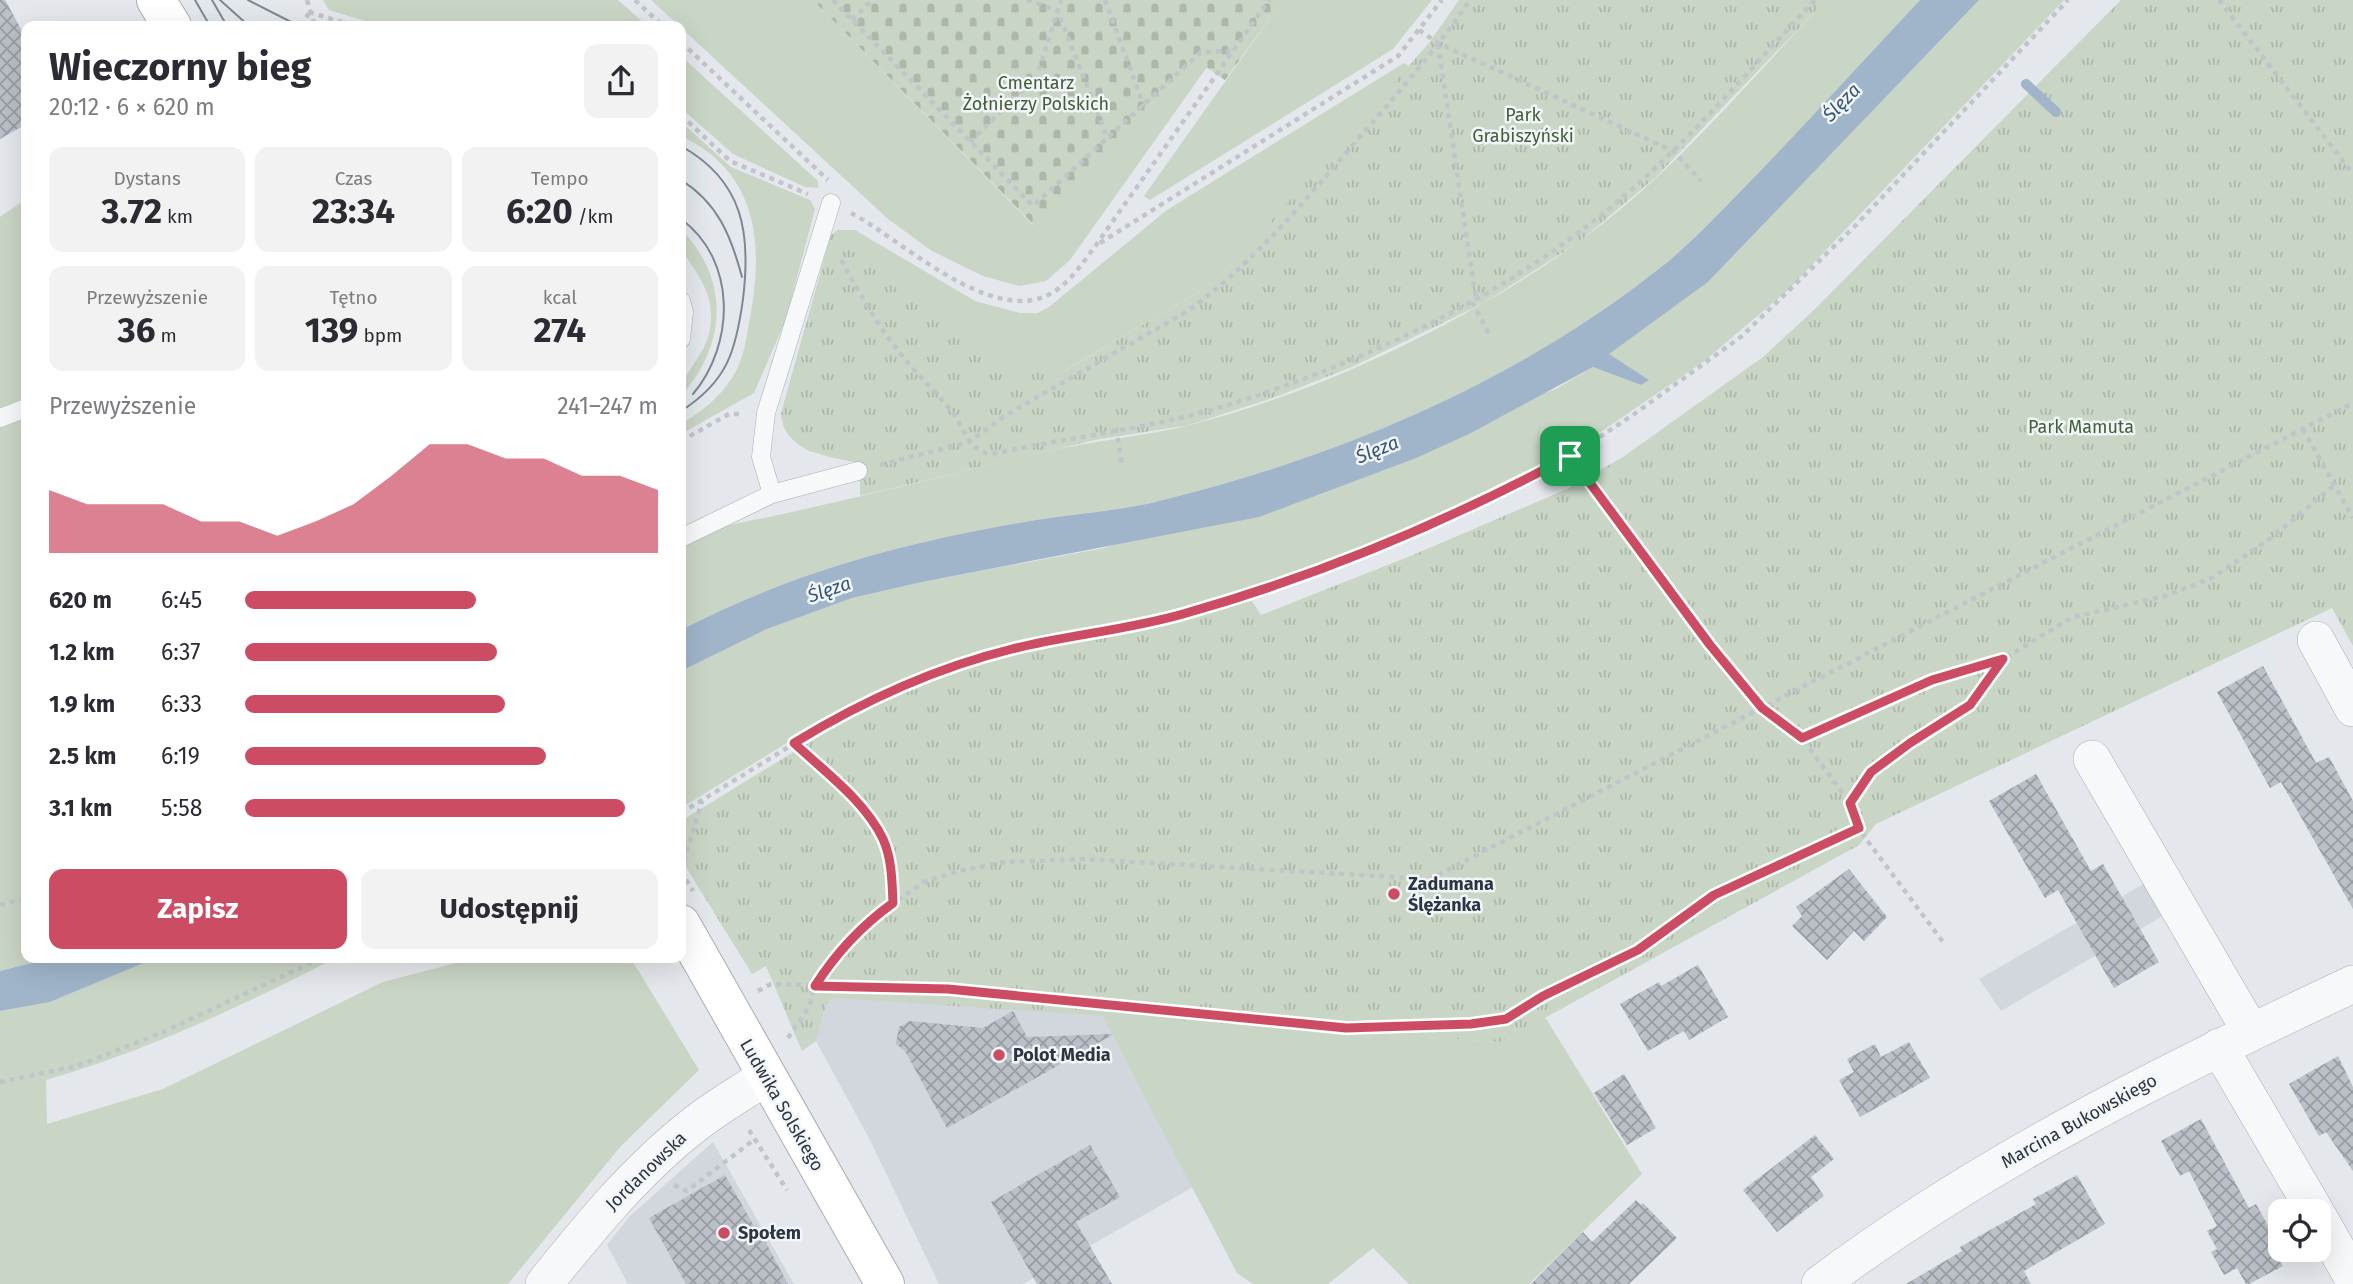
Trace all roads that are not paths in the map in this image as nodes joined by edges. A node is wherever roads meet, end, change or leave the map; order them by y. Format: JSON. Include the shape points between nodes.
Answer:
{"nodes":[{"id":1,"x":156,"y":0,"type":"edge"},
{"id":2,"x":169,"y":21,"type":"edge"},
{"id":3,"x":831,"y":203,"type":"road end"},
{"id":4,"x":21,"y":410,"type":"edge"},
{"id":5,"x":0,"y":418,"type":"edge"},
{"id":6,"x":858,"y":471,"type":"road end"},
{"id":7,"x":772,"y":494,"type":"junction"},
{"id":8,"x":686,"y":536,"type":"edge"},
{"id":9,"x":2316,"y":640,"type":"dead end"},
{"id":10,"x":2353,"y":708,"type":"edge"},
{"id":11,"x":2092,"y":759,"type":"dead end"},
{"id":12,"x":686,"y":933,"type":"edge"},
{"id":13,"x":2353,"y":984,"type":"edge"},
{"id":14,"x":2235,"y":1040,"type":"junction"},
{"id":15,"x":765,"y":1077,"type":"junction"},
{"id":16,"x":2309,"y":1199,"type":"edge"},
{"id":17,"x":2331,"y":1239,"type":"edge"},
{"id":18,"x":2353,"y":1278,"type":"edge"},
{"id":19,"x":544,"y":1284,"type":"edge"},
{"id":20,"x":885,"y":1284,"type":"edge"},
{"id":21,"x":1820,"y":1284,"type":"edge"}],
"edges":[{"from":1,"to":2,"type":"main road"},
{"from":3,"to":7,"type":"lane","via":[[766,413],[761,457]]},
{"from":4,"to":5,"type":"lane"},
{"from":6,"to":7,"type":"lane"},
{"from":7,"to":8,"type":"lane"},
{"from":9,"to":10,"type":"street"},
{"from":11,"to":14,"type":"street"},
{"from":12,"to":15,"type":"main road","name":"Ludwika Solskiego"},
{"from":13,"to":14,"type":"street","name":"Marcina Bukowskiego"},
{"from":14,"to":16,"type":"street"},
{"from":14,"to":21,"type":"street","name":"Marcina Bukowskiego","via":[[2097,1108],[1983,1174],[1894,1229]]},
{"from":15,"to":19,"type":"street","name":"Jordanowska","via":[[694,1125],[632,1180]]},
{"from":15,"to":20,"type":"main road","name":"Ludwika Solskiego"},
{"from":17,"to":18,"type":"street"}]}
